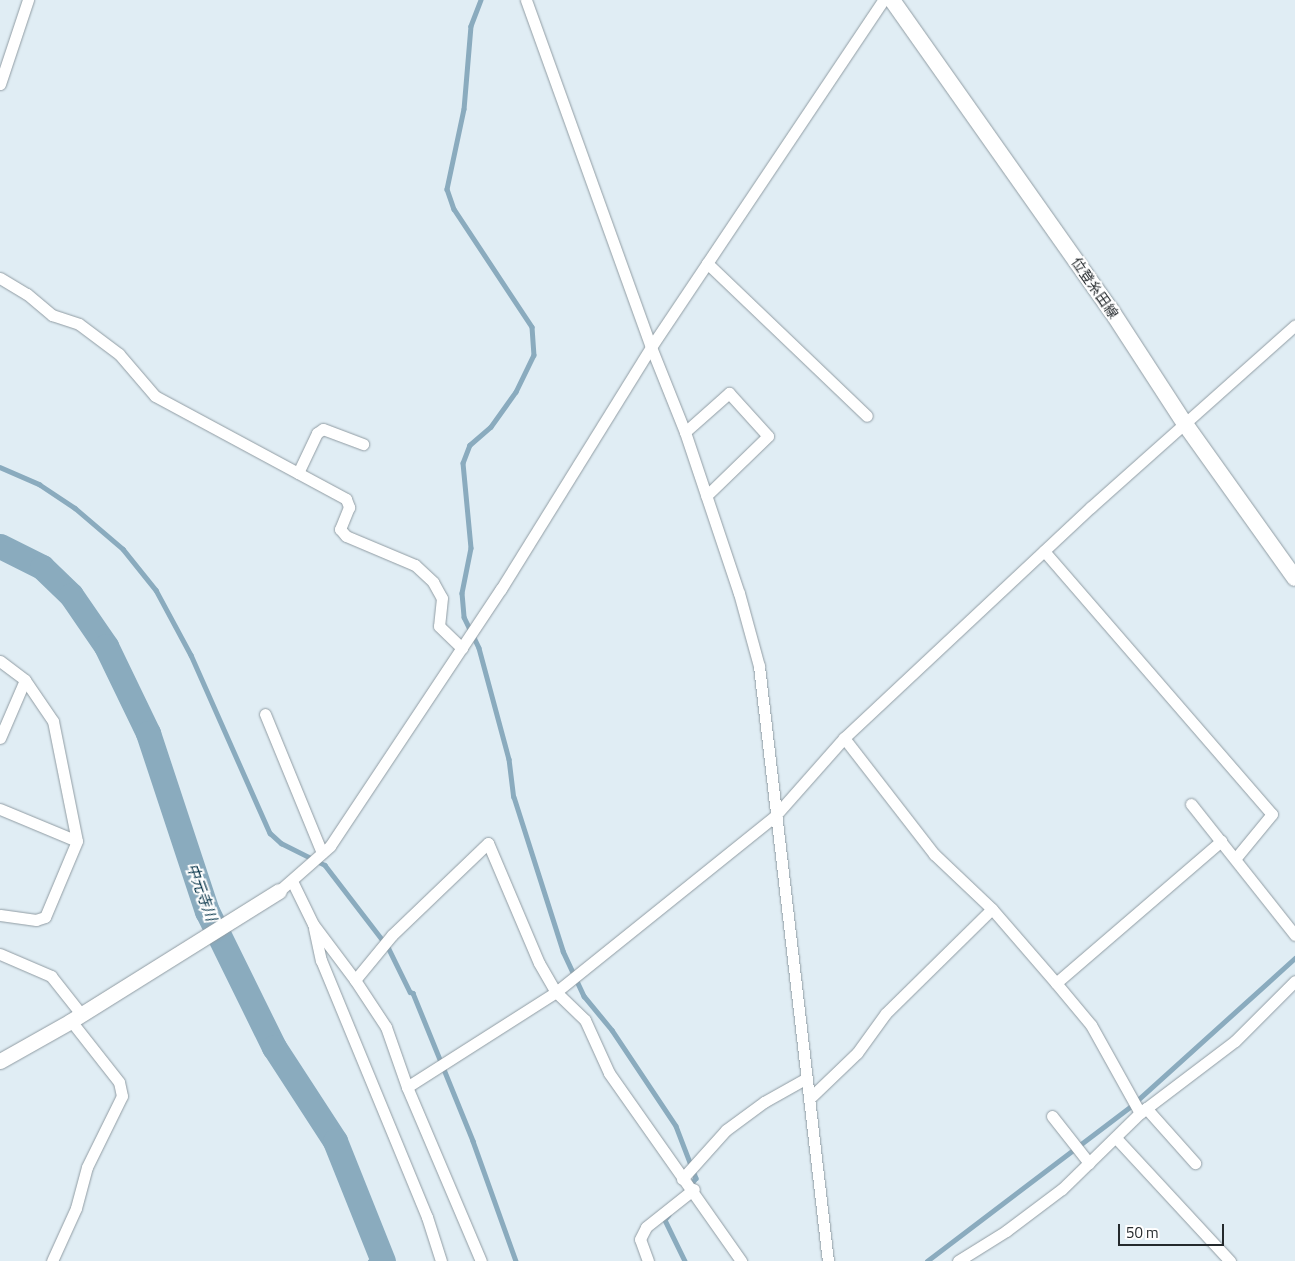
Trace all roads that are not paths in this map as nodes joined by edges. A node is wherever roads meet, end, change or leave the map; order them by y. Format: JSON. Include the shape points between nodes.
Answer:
{"nodes":[{"id":1,"x":28,"y":0,"type":"edge"},
{"id":2,"x":526,"y":0,"type":"edge"},
{"id":3,"x":882,"y":0,"type":"edge"},
{"id":4,"x":892,"y":0,"type":"edge"},
{"id":5,"x":0,"y":84,"type":"edge"},
{"id":6,"x":707,"y":263,"type":"junction"},
{"id":7,"x":0,"y":278,"type":"edge"},
{"id":8,"x":1295,"y":325,"type":"edge"},
{"id":9,"x":651,"y":347,"type":"junction"},
{"id":10,"x":867,"y":416,"type":"dead end"},
{"id":11,"x":1185,"y":424,"type":"junction"},
{"id":12,"x":685,"y":432,"type":"junction"},
{"id":13,"x":363,"y":444,"type":"dead end"},
{"id":14,"x":298,"y":473,"type":"junction"},
{"id":15,"x":706,"y":496,"type":"junction"},
{"id":16,"x":1044,"y":551,"type":"junction"},
{"id":17,"x":1295,"y":578,"type":"edge"},
{"id":18,"x":462,"y":648,"type":"junction"},
{"id":19,"x":0,"y":661,"type":"edge"},
{"id":20,"x":25,"y":680,"type":"junction"},
{"id":21,"x":265,"y":714,"type":"dead end"},
{"id":22,"x":0,"y":738,"type":"edge"},
{"id":23,"x":844,"y":738,"type":"junction"},
{"id":24,"x":1191,"y":804,"type":"dead end"},
{"id":25,"x":0,"y":809,"type":"edge"},
{"id":26,"x":775,"y":816,"type":"junction"},
{"id":27,"x":77,"y":841,"type":"junction"},
{"id":28,"x":1221,"y":842,"type":"junction"},
{"id":29,"x":322,"y":854,"type":"junction"},
{"id":30,"x":1235,"y":859,"type":"junction"},
{"id":31,"x":292,"y":881,"type":"junction"},
{"id":32,"x":279,"y":891,"type":"joint"},
{"id":33,"x":992,"y":909,"type":"junction"},
{"id":34,"x":0,"y":915,"type":"edge"},
{"id":35,"x":313,"y":924,"type":"junction"},
{"id":36,"x":1295,"y":935,"type":"edge"},
{"id":37,"x":0,"y":954,"type":"edge"},
{"id":38,"x":355,"y":980,"type":"junction"},
{"id":39,"x":1295,"y":982,"type":"edge"},
{"id":40,"x":1056,"y":983,"type":"junction"},
{"id":41,"x":556,"y":992,"type":"junction"},
{"id":42,"x":76,"y":1018,"type":"junction"},
{"id":43,"x":0,"y":1061,"type":"edge"},
{"id":44,"x":805,"y":1079,"type":"junction"},
{"id":45,"x":407,"y":1087,"type":"junction"},
{"id":46,"x":810,"y":1098,"type":"junction"},
{"id":47,"x":1143,"y":1110,"type":"junction"},
{"id":48,"x":1052,"y":1116,"type":"dead end"},
{"id":49,"x":1116,"y":1138,"type":"junction"},
{"id":50,"x":1090,"y":1163,"type":"junction"},
{"id":51,"x":1195,"y":1164,"type":"dead end"},
{"id":52,"x":682,"y":1179,"type":"junction"},
{"id":53,"x":694,"y":1189,"type":"junction"},
{"id":54,"x":52,"y":1261,"type":"edge"},
{"id":55,"x":441,"y":1261,"type":"edge"},
{"id":56,"x":481,"y":1261,"type":"edge"},
{"id":57,"x":648,"y":1261,"type":"edge"},
{"id":58,"x":741,"y":1261,"type":"edge"},
{"id":59,"x":828,"y":1261,"type":"edge"},
{"id":60,"x":958,"y":1261,"type":"edge"},
{"id":61,"x":1230,"y":1261,"type":"edge"}],
"edges":[{"from":1,"to":5,"type":"street"},
{"from":2,"to":9,"type":"street"},
{"from":3,"to":6,"type":"street"},
{"from":4,"to":11,"type":"main road","name":"位登糸田線","via":[[1111,310]]},
{"from":6,"to":9,"type":"street"},
{"from":6,"to":10,"type":"street"},
{"from":7,"to":14,"type":"street","via":[[27,294],[52,315],[79,324],[119,354],[155,396]]},
{"from":8,"to":11,"type":"street"},
{"from":9,"to":12,"type":"street"},
{"from":9,"to":18,"type":"street"},
{"from":11,"to":16,"type":"street"},
{"from":11,"to":17,"type":"main road","name":"位登糸田線"},
{"from":12,"to":15,"type":"street"},
{"from":12,"to":15,"type":"street","via":[[729,393],[768,436]]},
{"from":13,"to":14,"type":"street","via":[[323,429],[317,433]]},
{"from":14,"to":18,"type":"street","via":[[346,499],[349,507],[340,529],[346,536],[415,565],[433,582],[442,598],[439,626]]},
{"from":15,"to":26,"type":"street","via":[[759,666]]},
{"from":16,"to":23,"type":"street"},
{"from":16,"to":30,"type":"street","via":[[1272,814]]},
{"from":18,"to":29,"type":"street"},
{"from":19,"to":20,"type":"street"},
{"from":20,"to":22,"type":"street"},
{"from":20,"to":27,"type":"street","via":[[53,721]]},
{"from":21,"to":29,"type":"street"},
{"from":23,"to":26,"type":"street"},
{"from":23,"to":33,"type":"street","via":[[934,854]]},
{"from":24,"to":28,"type":"street"},
{"from":25,"to":27,"type":"street"},
{"from":26,"to":41,"type":"street"},
{"from":26,"to":44,"type":"street","via":[[788,895]]},
{"from":27,"to":34,"type":"street","via":[[45,917],[36,920]]},
{"from":28,"to":30,"type":"street"},
{"from":28,"to":40,"type":"street"},
{"from":29,"to":31,"type":"street"},
{"from":30,"to":36,"type":"street"},
{"from":31,"to":32,"type":"street"},
{"from":31,"to":35,"type":"street"},
{"from":32,"to":42,"type":"street"},
{"from":33,"to":40,"type":"street"},
{"from":33,"to":46,"type":"street","via":[[886,1013],[857,1053]]},
{"from":35,"to":38,"type":"street"},
{"from":35,"to":55,"type":"street","via":[[321,960],[427,1218]]},
{"from":37,"to":42,"type":"street","via":[[51,976]]},
{"from":38,"to":41,"type":"street","via":[[392,935],[488,843],[539,963]]},
{"from":38,"to":45,"type":"street","via":[[386,1027]]},
{"from":39,"to":47,"type":"street","via":[[1235,1041]]},
{"from":40,"to":47,"type":"street","via":[[1091,1025]]},
{"from":41,"to":45,"type":"street"},
{"from":41,"to":52,"type":"street","via":[[585,1020],[609,1073]]},
{"from":42,"to":43,"type":"street"},
{"from":42,"to":54,"type":"street","via":[[119,1082],[122,1096],[87,1167],[76,1208]]},
{"from":44,"to":46,"type":"street"},
{"from":44,"to":52,"type":"street","via":[[764,1102],[726,1130]]},
{"from":45,"to":56,"type":"street"},
{"from":46,"to":59,"type":"street"},
{"from":47,"to":49,"type":"street"},
{"from":47,"to":51,"type":"street"},
{"from":48,"to":50,"type":"street"},
{"from":49,"to":50,"type":"street"},
{"from":49,"to":61,"type":"street"},
{"from":50,"to":60,"type":"street","via":[[1013,1226]]},
{"from":52,"to":53,"type":"street"},
{"from":53,"to":57,"type":"street","via":[[646,1227],[640,1239]]},
{"from":53,"to":58,"type":"street"}]}
